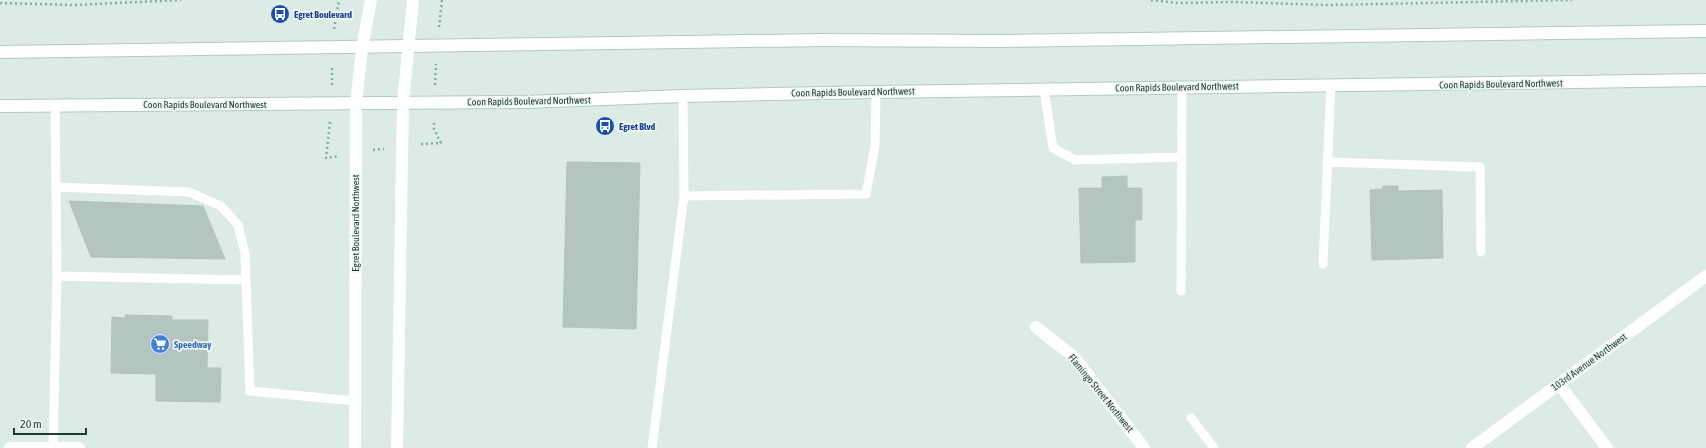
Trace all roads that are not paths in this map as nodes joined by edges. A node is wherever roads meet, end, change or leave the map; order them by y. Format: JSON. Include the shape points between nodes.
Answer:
{"nodes":[{"id":1,"x":372,"y":0,"type":"edge"},
{"id":2,"x":413,"y":0,"type":"edge"},
{"id":3,"x":1706,"y":31,"type":"edge"},
{"id":4,"x":408,"y":47,"type":"junction"},
{"id":5,"x":362,"y":48,"type":"junction"},
{"id":6,"x":0,"y":52,"type":"edge"},
{"id":7,"x":1706,"y":80,"type":"edge"},
{"id":8,"x":1331,"y":85,"type":"junction"},
{"id":9,"x":1182,"y":87,"type":"junction"},
{"id":10,"x":1044,"y":89,"type":"junction"},
{"id":11,"x":876,"y":92,"type":"junction"},
{"id":12,"x":683,"y":96,"type":"junction"},
{"id":13,"x":403,"y":103,"type":"junction"},
{"id":14,"x":356,"y":104,"type":"junction"},
{"id":15,"x":55,"y":105,"type":"junction"},
{"id":16,"x":0,"y":106,"type":"edge"},
{"id":17,"x":1182,"y":157,"type":"junction"},
{"id":18,"x":1327,"y":162,"type":"junction"},
{"id":19,"x":56,"y":187,"type":"junction"},
{"id":20,"x":684,"y":196,"type":"junction"},
{"id":21,"x":1481,"y":252,"type":"dead end"},
{"id":22,"x":1323,"y":264,"type":"dead end"},
{"id":23,"x":57,"y":276,"type":"junction"},
{"id":24,"x":1706,"y":276,"type":"edge"},
{"id":25,"x":246,"y":280,"type":"junction"},
{"id":26,"x":1181,"y":292,"type":"dead end"},
{"id":27,"x":1036,"y":327,"type":"dead end"},
{"id":28,"x":1559,"y":384,"type":"junction"},
{"id":29,"x":355,"y":401,"type":"junction"},
{"id":30,"x":1191,"y":418,"type":"dead end"},
{"id":31,"x":53,"y":447,"type":"junction"},
{"id":32,"x":10,"y":448,"type":"edge"},
{"id":33,"x":79,"y":448,"type":"edge"},
{"id":34,"x":355,"y":448,"type":"edge"},
{"id":35,"x":397,"y":448,"type":"edge"},
{"id":36,"x":652,"y":448,"type":"edge"},
{"id":37,"x":1144,"y":448,"type":"edge"},
{"id":38,"x":1214,"y":448,"type":"edge"},
{"id":39,"x":1472,"y":448,"type":"edge"},
{"id":40,"x":1608,"y":448,"type":"edge"}],
"edges":[{"from":1,"to":5,"type":"main road","name":"Egret Boulevard Northwest"},
{"from":2,"to":4,"type":"main road"},
{"from":3,"to":4,"type":"main road","via":[[997,41],[808,40]]},
{"from":4,"to":5,"type":"main road"},
{"from":4,"to":13,"type":"main road"},
{"from":5,"to":6,"type":"main road"},
{"from":5,"to":14,"type":"main road","name":"Egret Boulevard Northwest"},
{"from":7,"to":8,"type":"main road","name":"Coon Rapids Boulevard Northwest"},
{"from":8,"to":9,"type":"main road","name":"Coon Rapids Boulevard Northwest"},
{"from":8,"to":18,"type":"lane"},
{"from":9,"to":10,"type":"main road","name":"Coon Rapids Boulevard Northwest"},
{"from":9,"to":17,"type":"lane"},
{"from":10,"to":11,"type":"main road","name":"Coon Rapids Boulevard Northwest"},
{"from":10,"to":17,"type":"lane","via":[[1053,148],[1075,160]]},
{"from":11,"to":12,"type":"main road","name":"Coon Rapids Boulevard Northwest"},
{"from":11,"to":20,"type":"lane","via":[[875,146],[866,194]]},
{"from":12,"to":13,"type":"main road","name":"Coon Rapids Boulevard Northwest","via":[[525,102]]},
{"from":12,"to":20,"type":"lane"},
{"from":13,"to":14,"type":"main road","name":"Coon Rapids Boulevard Northwest"},
{"from":13,"to":35,"type":"main road"},
{"from":14,"to":15,"type":"main road","name":"Coon Rapids Boulevard Northwest"},
{"from":14,"to":29,"type":"main road","name":"Egret Boulevard Northwest"},
{"from":15,"to":16,"type":"main road","name":"Coon Rapids Boulevard Northwest"},
{"from":15,"to":19,"type":"lane"},
{"from":17,"to":26,"type":"lane"},
{"from":18,"to":21,"type":"lane","via":[[1480,167]]},
{"from":18,"to":22,"type":"lane"},
{"from":19,"to":23,"type":"lane"},
{"from":19,"to":25,"type":"lane","via":[[189,192],[221,206],[238,225],[245,252]]},
{"from":20,"to":36,"type":"lane"},
{"from":23,"to":25,"type":"lane"},
{"from":23,"to":31,"type":"lane"},
{"from":24,"to":28,"type":"main road","name":"103rd Avenue Northwest"},
{"from":25,"to":29,"type":"lane","via":[[250,391]]},
{"from":27,"to":37,"type":"main road","name":"Flamingo Street Northwest","via":[[1074,357]]},
{"from":28,"to":39,"type":"main road","name":"103rd Avenue Northwest"},
{"from":28,"to":40,"type":"main road"},
{"from":29,"to":34,"type":"main road","name":"Egret Boulevard Northwest"},
{"from":30,"to":38,"type":"lane"},
{"from":31,"to":32,"type":"main road"},
{"from":31,"to":33,"type":"main road"}]}
